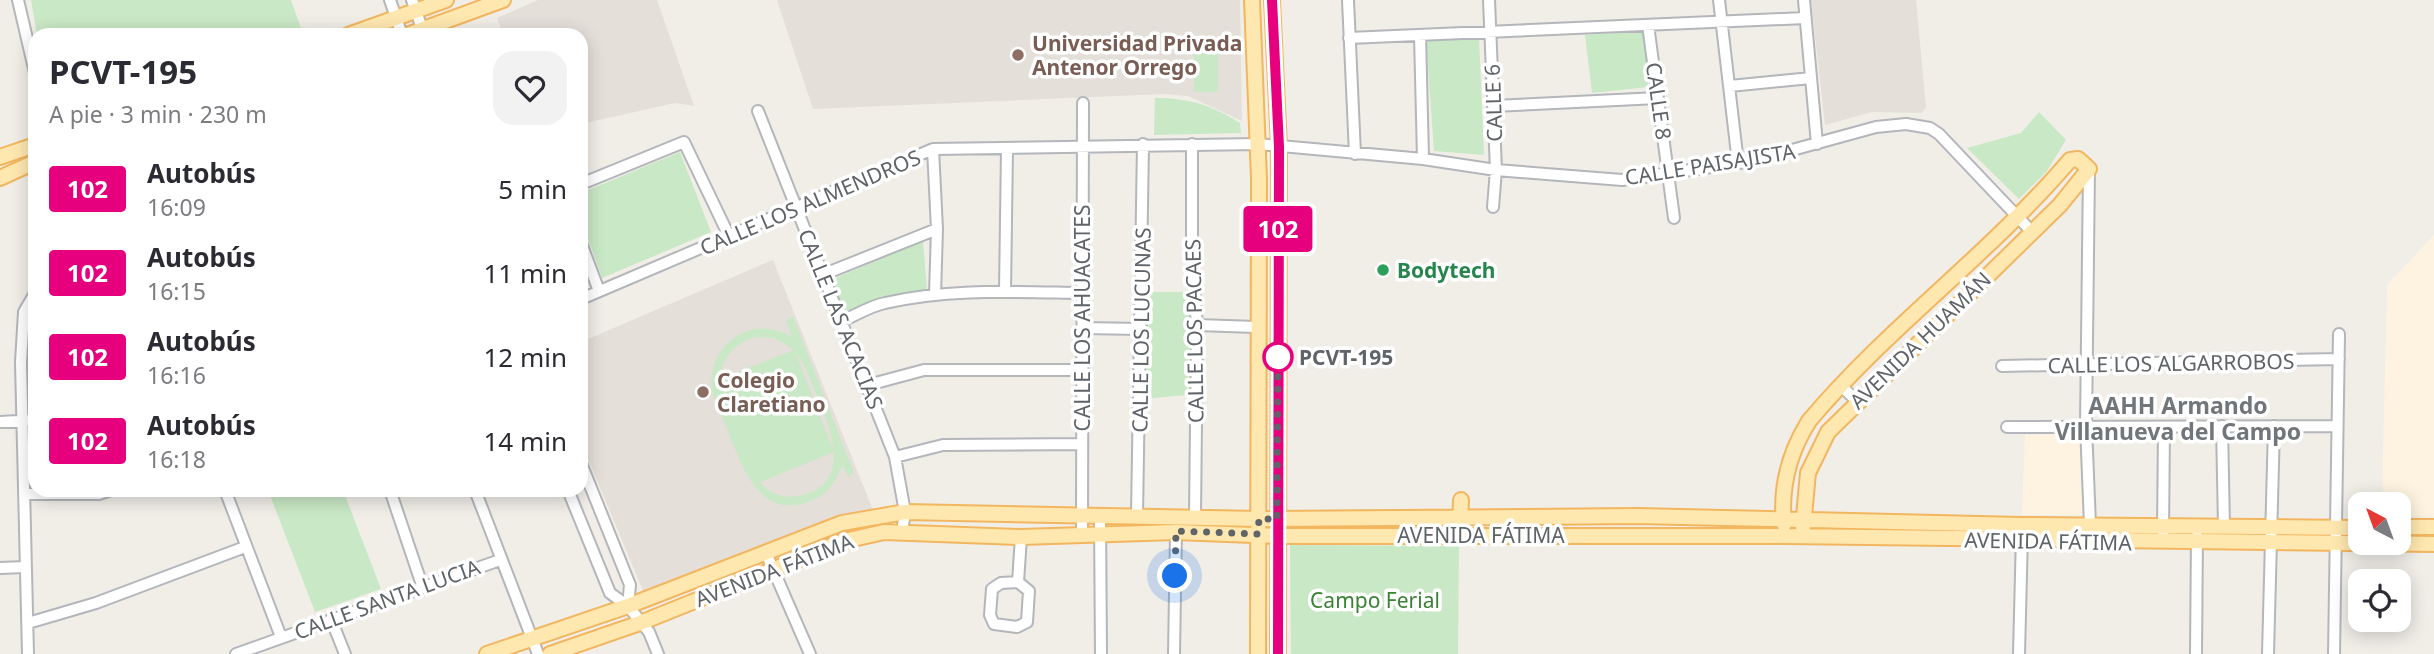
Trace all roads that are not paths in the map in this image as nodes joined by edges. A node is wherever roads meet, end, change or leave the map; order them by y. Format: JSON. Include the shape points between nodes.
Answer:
{"nodes":[{"id":1,"x":18,"y":0,"type":"edge"},
{"id":2,"x":390,"y":0,"type":"edge"},
{"id":3,"x":446,"y":0,"type":"edge"},
{"id":4,"x":503,"y":0,"type":"edge"},
{"id":5,"x":1252,"y":0,"type":"edge"},
{"id":6,"x":1272,"y":0,"type":"edge"},
{"id":7,"x":1348,"y":0,"type":"edge"},
{"id":8,"x":1489,"y":0,"type":"edge"},
{"id":9,"x":1719,"y":0,"type":"edge"},
{"id":10,"x":1804,"y":0,"type":"edge"},
{"id":11,"x":414,"y":6,"type":"edge"},
{"id":12,"x":396,"y":18,"type":"junction"},
{"id":13,"x":1805,"y":18,"type":"junction"},
{"id":14,"x":1723,"y":23,"type":"junction"},
{"id":15,"x":1648,"y":25,"type":"junction"},
{"id":16,"x":368,"y":28,"type":"edge"},
{"id":17,"x":401,"y":28,"type":"edge"},
{"id":18,"x":422,"y":28,"type":"edge"},
{"id":19,"x":433,"y":28,"type":"edge"},
{"id":20,"x":1490,"y":32,"type":"junction"},
{"id":21,"x":1420,"y":35,"type":"junction"},
{"id":22,"x":1349,"y":38,"type":"junction"},
{"id":23,"x":28,"y":43,"type":"edge"},
{"id":24,"x":1811,"y":78,"type":"junction"},
{"id":25,"x":1730,"y":86,"type":"junction"},
{"id":26,"x":1658,"y":98,"type":"junction"},
{"id":27,"x":1083,"y":103,"type":"dead end"},
{"id":28,"x":1493,"y":106,"type":"junction"},
{"id":29,"x":758,"y":111,"type":"dead end"},
{"id":30,"x":1143,"y":144,"type":"junction"},
{"id":31,"x":1258,"y":144,"type":"junction"},
{"id":32,"x":1817,"y":144,"type":"junction"},
{"id":33,"x":1192,"y":145,"type":"junction"},
{"id":34,"x":1083,"y":146,"type":"junction"},
{"id":35,"x":28,"y":147,"type":"edge"},
{"id":36,"x":1279,"y":147,"type":"junction"},
{"id":37,"x":1007,"y":148,"type":"junction"},
{"id":38,"x":933,"y":149,"type":"junction"},
{"id":39,"x":1354,"y":154,"type":"junction"},
{"id":40,"x":0,"y":157,"type":"edge"},
{"id":41,"x":1423,"y":159,"type":"junction"},
{"id":42,"x":1738,"y":163,"type":"junction"},
{"id":43,"x":28,"y":165,"type":"edge"},
{"id":44,"x":2089,"y":169,"type":"junction"},
{"id":45,"x":1496,"y":170,"type":"junction"},
{"id":46,"x":1669,"y":173,"type":"junction"},
{"id":47,"x":0,"y":178,"type":"edge"},
{"id":48,"x":1259,"y":179,"type":"junction"},
{"id":49,"x":588,"y":181,"type":"edge"},
{"id":50,"x":1493,"y":207,"type":"dead end"},
{"id":51,"x":796,"y":208,"type":"junction"},
{"id":52,"x":1279,"y":215,"type":"junction"},
{"id":53,"x":2017,"y":217,"type":"junction"},
{"id":54,"x":1674,"y":218,"type":"dead end"},
{"id":55,"x":937,"y":229,"type":"junction"},
{"id":56,"x":2032,"y":232,"type":"junction"},
{"id":57,"x":729,"y":236,"type":"junction"},
{"id":58,"x":1258,"y":243,"type":"junction"},
{"id":59,"x":1278,"y":246,"type":"junction"},
{"id":60,"x":588,"y":262,"type":"edge"},
{"id":61,"x":822,"y":275,"type":"junction"},
{"id":62,"x":599,"y":291,"type":"junction"},
{"id":63,"x":1005,"y":292,"type":"junction"},
{"id":64,"x":1082,"y":293,"type":"junction"},
{"id":65,"x":935,"y":295,"type":"junction"},
{"id":66,"x":588,"y":296,"type":"edge"},
{"id":67,"x":28,"y":305,"type":"edge"},
{"id":68,"x":839,"y":322,"type":"junction"},
{"id":69,"x":1197,"y":325,"type":"junction"},
{"id":70,"x":1256,"y":327,"type":"junction"},
{"id":71,"x":1082,"y":328,"type":"junction"},
{"id":72,"x":1142,"y":329,"type":"junction"},
{"id":73,"x":2339,"y":334,"type":"dead end"},
{"id":74,"x":2339,"y":359,"type":"junction"},
{"id":75,"x":2086,"y":365,"type":"junction"},
{"id":76,"x":2003,"y":366,"type":"dead end"},
{"id":77,"x":1081,"y":370,"type":"junction"},
{"id":78,"x":868,"y":385,"type":"junction"},
{"id":79,"x":1841,"y":386,"type":"junction"},
{"id":80,"x":1857,"y":401,"type":"junction"},
{"id":81,"x":28,"y":408,"type":"edge"},
{"id":82,"x":28,"y":421,"type":"edge"},
{"id":83,"x":0,"y":422,"type":"edge"},
{"id":84,"x":2086,"y":426,"type":"junction"},
{"id":85,"x":2222,"y":426,"type":"junction"},
{"id":86,"x":2274,"y":426,"type":"junction"},
{"id":87,"x":2337,"y":426,"type":"junction"},
{"id":88,"x":2007,"y":427,"type":"dead end"},
{"id":89,"x":2164,"y":427,"type":"junction"},
{"id":90,"x":1082,"y":444,"type":"junction"},
{"id":91,"x":28,"y":445,"type":"edge"},
{"id":92,"x":895,"y":457,"type":"junction"},
{"id":93,"x":1258,"y":461,"type":"junction"},
{"id":94,"x":1277,"y":462,"type":"junction"},
{"id":95,"x":588,"y":480,"type":"edge"},
{"id":96,"x":24,"y":494,"type":"junction"},
{"id":97,"x":28,"y":494,"type":"edge"},
{"id":98,"x":227,"y":497,"type":"edge"},
{"id":99,"x":392,"y":497,"type":"edge"},
{"id":100,"x":478,"y":497,"type":"edge"},
{"id":101,"x":571,"y":497,"type":"edge"},
{"id":102,"x":1461,"y":500,"type":"dead end"},
{"id":103,"x":905,"y":512,"type":"junction"},
{"id":104,"x":1083,"y":515,"type":"junction"},
{"id":105,"x":1137,"y":515,"type":"junction"},
{"id":106,"x":1100,"y":516,"type":"junction"},
{"id":107,"x":1638,"y":516,"type":"junction"},
{"id":108,"x":1195,"y":517,"type":"junction"},
{"id":109,"x":1460,"y":517,"type":"junction"},
{"id":110,"x":1784,"y":518,"type":"junction"},
{"id":111,"x":1277,"y":519,"type":"junction"},
{"id":112,"x":1803,"y":519,"type":"junction"},
{"id":113,"x":1902,"y":521,"type":"junction"},
{"id":114,"x":2021,"y":525,"type":"junction"},
{"id":115,"x":2090,"y":526,"type":"junction"},
{"id":116,"x":2163,"y":526,"type":"junction"},
{"id":117,"x":2197,"y":526,"type":"junction"},
{"id":118,"x":2273,"y":526,"type":"junction"},
{"id":119,"x":1258,"y":527,"type":"junction"},
{"id":120,"x":2224,"y":527,"type":"junction"},
{"id":121,"x":2412,"y":527,"type":"edge"},
{"id":122,"x":2434,"y":527,"type":"edge"},
{"id":123,"x":2336,"y":528,"type":"junction"},
{"id":124,"x":2348,"y":528,"type":"edge"},
{"id":125,"x":1176,"y":531,"type":"junction"},
{"id":126,"x":902,"y":532,"type":"junction"},
{"id":127,"x":1100,"y":532,"type":"junction"},
{"id":128,"x":1082,"y":533,"type":"junction"},
{"id":129,"x":1637,"y":535,"type":"junction"},
{"id":130,"x":1278,"y":536,"type":"junction"},
{"id":131,"x":1459,"y":536,"type":"junction"},
{"id":132,"x":1784,"y":536,"type":"junction"},
{"id":133,"x":1021,"y":537,"type":"junction"},
{"id":134,"x":1803,"y":537,"type":"junction"},
{"id":135,"x":1901,"y":539,"type":"junction"},
{"id":136,"x":2022,"y":541,"type":"junction"},
{"id":137,"x":2198,"y":542,"type":"junction"},
{"id":138,"x":2163,"y":543,"type":"junction"},
{"id":139,"x":2269,"y":543,"type":"junction"},
{"id":140,"x":2335,"y":544,"type":"junction"},
{"id":141,"x":2434,"y":544,"type":"edge"},
{"id":142,"x":244,"y":547,"type":"junction"},
{"id":143,"x":766,"y":553,"type":"junction"},
{"id":144,"x":500,"y":560,"type":"junction"},
{"id":145,"x":24,"y":567,"type":"junction"},
{"id":146,"x":0,"y":568,"type":"edge"},
{"id":147,"x":772,"y":568,"type":"junction"},
{"id":148,"x":1018,"y":582,"type":"junction"},
{"id":149,"x":422,"y":585,"type":"junction"},
{"id":150,"x":628,"y":606,"type":"junction"},
{"id":151,"x":331,"y":619,"type":"junction"},
{"id":152,"x":28,"y":623,"type":"junction"},
{"id":153,"x":640,"y":623,"type":"junction"},
{"id":154,"x":281,"y":637,"type":"junction"},
{"id":155,"x":529,"y":638,"type":"junction"},
{"id":156,"x":28,"y":654,"type":"edge"},
{"id":157,"x":236,"y":654,"type":"edge"},
{"id":158,"x":345,"y":654,"type":"edge"},
{"id":159,"x":487,"y":654,"type":"edge"},
{"id":160,"x":538,"y":654,"type":"edge"},
{"id":161,"x":550,"y":654,"type":"edge"},
{"id":162,"x":658,"y":654,"type":"edge"},
{"id":163,"x":810,"y":654,"type":"edge"},
{"id":164,"x":1101,"y":654,"type":"edge"},
{"id":165,"x":1174,"y":654,"type":"edge"},
{"id":166,"x":1258,"y":654,"type":"edge"},
{"id":167,"x":1278,"y":654,"type":"edge"},
{"id":168,"x":2019,"y":654,"type":"edge"},
{"id":169,"x":2196,"y":654,"type":"edge"},
{"id":170,"x":2268,"y":654,"type":"edge"},
{"id":171,"x":2334,"y":654,"type":"edge"}],
"edges":[{"from":1,"to":23,"type":"street"},
{"from":2,"to":12,"type":"street"},
{"from":3,"to":11,"type":"main road"},
{"from":4,"to":19,"type":"main road"},
{"from":5,"to":31,"type":"main road"},
{"from":6,"to":36,"type":"main road"},
{"from":7,"to":22,"type":"street"},
{"from":8,"to":20,"type":"street","name":"CALLE 6"},
{"from":9,"to":14,"type":"street"},
{"from":10,"to":13,"type":"street"},
{"from":11,"to":12,"type":"main road"},
{"from":11,"to":18,"type":"street"},
{"from":12,"to":16,"type":"main road"},
{"from":12,"to":17,"type":"street"},
{"from":13,"to":14,"type":"street"},
{"from":13,"to":24,"type":"street"},
{"from":14,"to":15,"type":"street"},
{"from":14,"to":25,"type":"street"},
{"from":15,"to":20,"type":"street"},
{"from":15,"to":26,"type":"street","name":"CALLE 8"},
{"from":20,"to":21,"type":"street"},
{"from":20,"to":28,"type":"street","name":"CALLE 6"},
{"from":21,"to":22,"type":"street"},
{"from":21,"to":41,"type":"street"},
{"from":22,"to":39,"type":"street"},
{"from":24,"to":25,"type":"street"},
{"from":24,"to":32,"type":"street"},
{"from":25,"to":42,"type":"street"},
{"from":26,"to":28,"type":"street"},
{"from":26,"to":46,"type":"street","name":"CALLE 8"},
{"from":27,"to":34,"type":"street","name":"CALLE LOS AHUACATES"},
{"from":28,"to":45,"type":"street","name":"CALLE 6"},
{"from":29,"to":51,"type":"street","name":"CALLE LAS ACACIAS"},
{"from":30,"to":33,"type":"street","name":"CALLE LOS ALMENDROS"},
{"from":30,"to":34,"type":"street","name":"CALLE LOS ALMENDROS"},
{"from":30,"to":72,"type":"street","name":"CALLE LOS LUCUNAS"},
{"from":31,"to":33,"type":"street","name":"CALLE LOS ALMENDROS"},
{"from":31,"to":36,"type":"street","name":"CALLE PAISAJISTA"},
{"from":31,"to":48,"type":"main road"},
{"from":32,"to":42,"type":"street","name":"CALLE PAISAJISTA"},
{"from":32,"to":53,"type":"street","name":"CALLE PAISAJISTA","via":[[1876,127],[1906,124],[1930,128]]},
{"from":33,"to":69,"type":"street","name":"CALLE LOS PACAES"},
{"from":34,"to":37,"type":"street","name":"CALLE LOS ALMENDROS"},
{"from":34,"to":64,"type":"street","name":"CALLE LOS AHUACATES"},
{"from":35,"to":40,"type":"main road"},
{"from":36,"to":39,"type":"street","name":"CALLE PAISAJISTA"},
{"from":36,"to":52,"type":"main road"},
{"from":37,"to":38,"type":"street","name":"CALLE LOS ALMENDROS"},
{"from":37,"to":63,"type":"street"},
{"from":38,"to":51,"type":"street","name":"CALLE LOS ALMENDROS"},
{"from":38,"to":55,"type":"street"},
{"from":39,"to":41,"type":"street","name":"CALLE PAISAJISTA"},
{"from":41,"to":45,"type":"street","name":"CALLE PAISAJISTA"},
{"from":42,"to":46,"type":"street","name":"CALLE PAISAJISTA"},
{"from":43,"to":47,"type":"main road"},
{"from":44,"to":53,"type":"main road","name":"AVENIDA HUAMÁN","via":[[2073,158]]},
{"from":44,"to":56,"type":"main road","name":"AVENIDA HUAMÁN"},
{"from":44,"to":75,"type":"street"},
{"from":45,"to":46,"type":"street","name":"CALLE PAISAJISTA","via":[[1622,180]]},
{"from":45,"to":50,"type":"street","name":"CALLE 6"},
{"from":46,"to":54,"type":"street","name":"CALLE 8"},
{"from":48,"to":52,"type":"main road","via":[[1264,184],[1265,210]]},
{"from":48,"to":58,"type":"main road"},
{"from":49,"to":57,"type":"street","via":[[684,142]]},
{"from":51,"to":57,"type":"street","name":"CALLE LOS ALMENDROS"},
{"from":51,"to":61,"type":"street","name":"CALLE LAS ACACIAS"},
{"from":52,"to":59,"type":"main road"},
{"from":53,"to":56,"type":"street","name":"CALLE PAISAJISTA"},
{"from":53,"to":79,"type":"main road","name":"AVENIDA HUAMÁN"},
{"from":55,"to":61,"type":"street"},
{"from":55,"to":65,"type":"street"},
{"from":56,"to":80,"type":"main road","name":"AVENIDA HUAMÁN"},
{"from":57,"to":62,"type":"street","name":"CALLE LOS ALMENDROS"},
{"from":58,"to":59,"type":"main road","via":[[1269,237]]},
{"from":58,"to":70,"type":"main road"},
{"from":59,"to":94,"type":"main road"},
{"from":60,"to":62,"type":"street"},
{"from":61,"to":68,"type":"street","name":"CALLE LAS ACACIAS"},
{"from":62,"to":66,"type":"street","name":"CALLE LOS ALMENDROS"},
{"from":63,"to":64,"type":"street"},
{"from":63,"to":65,"type":"street"},
{"from":64,"to":71,"type":"street","name":"CALLE LOS AHUACATES"},
{"from":65,"to":68,"type":"street","via":[[882,303]]},
{"from":67,"to":81,"type":"street","via":[[21,362]]},
{"from":68,"to":78,"type":"street","name":"CALLE LAS ACACIAS"},
{"from":69,"to":70,"type":"street"},
{"from":69,"to":108,"type":"street","name":"CALLE LOS PACAES"},
{"from":70,"to":93,"type":"main road"},
{"from":71,"to":72,"type":"street"},
{"from":71,"to":77,"type":"street","name":"CALLE LOS AHUACATES"},
{"from":72,"to":105,"type":"street","name":"CALLE LOS LUCUNAS"},
{"from":73,"to":74,"type":"street"},
{"from":74,"to":75,"type":"street","name":"CALLE LOS ALGARROBOS"},
{"from":74,"to":87,"type":"street"},
{"from":75,"to":76,"type":"street","name":"CALLE LOS ALGARROBOS"},
{"from":75,"to":84,"type":"street"},
{"from":77,"to":78,"type":"street","via":[[924,370]]},
{"from":77,"to":90,"type":"street","name":"CALLE LOS AHUACATES"},
{"from":78,"to":92,"type":"street","name":"CALLE LAS ACACIAS"},
{"from":79,"to":80,"type":"street"},
{"from":79,"to":110,"type":"main road","name":"AVENIDA HUAMÁN","via":[[1796,442],[1783,493]]},
{"from":80,"to":112,"type":"main road","name":"AVENIDA HUAMÁN","via":[[1816,450],[1808,473]]},
{"from":82,"to":83,"type":"street"},
{"from":84,"to":88,"type":"street"},
{"from":84,"to":89,"type":"street"},
{"from":84,"to":115,"type":"street"},
{"from":85,"to":86,"type":"street"},
{"from":85,"to":89,"type":"street"},
{"from":85,"to":120,"type":"street"},
{"from":86,"to":87,"type":"street"},
{"from":86,"to":118,"type":"street"},
{"from":87,"to":123,"type":"street"},
{"from":89,"to":116,"type":"street"},
{"from":90,"to":92,"type":"street","via":[[943,445]]},
{"from":90,"to":104,"type":"street","name":"CALLE LOS AHUACATES"},
{"from":91,"to":96,"type":"street"},
{"from":92,"to":103,"type":"street","name":"CALLE LAS ACACIAS"},
{"from":93,"to":94,"type":"main road","via":[[1263,467]]},
{"from":93,"to":119,"type":"main road"},
{"from":94,"to":111,"type":"main road"},
{"from":95,"to":150,"type":"street","via":[[630,585]]},
{"from":96,"to":97,"type":"street"},
{"from":96,"to":145,"type":"street"},
{"from":98,"to":142,"type":"street"},
{"from":99,"to":149,"type":"street"},
{"from":100,"to":144,"type":"street"},
{"from":101,"to":150,"type":"street","via":[[610,593]]},
{"from":102,"to":109,"type":"main road"},
{"from":103,"to":104,"type":"main road","name":"AVENIDA FÁTIMA"},
{"from":103,"to":126,"type":"street","name":"CALLE LAS ACACIAS"},
{"from":103,"to":143,"type":"main road","name":"AVENIDA FÁTIMA","via":[[842,523]]},
{"from":104,"to":106,"type":"main road","name":"AVENIDA FÁTIMA"},
{"from":104,"to":128,"type":"street","name":"CALLE LOS AHUACATES"},
{"from":105,"to":106,"type":"main road","name":"AVENIDA FÁTIMA"},
{"from":105,"to":108,"type":"main road","name":"AVENIDA FÁTIMA"},
{"from":106,"to":127,"type":"street"},
{"from":107,"to":109,"type":"main road","name":"AVENIDA FÁTIMA"},
{"from":107,"to":110,"type":"main road","name":"AVENIDA FÁTIMA"},
{"from":107,"to":129,"type":"main road"},
{"from":108,"to":119,"type":"main road","name":"AVENIDA FÁTIMA"},
{"from":109,"to":111,"type":"main road","name":"AVENIDA FÁTIMA"},
{"from":109,"to":131,"type":"main road"},
{"from":110,"to":112,"type":"main road","name":"AVENIDA FÁTIMA"},
{"from":110,"to":132,"type":"main road","name":"AVENIDA HUAMÁN"},
{"from":111,"to":119,"type":"main road","name":"AVENIDA FÁTIMA"},
{"from":111,"to":130,"type":"main road"},
{"from":112,"to":113,"type":"main road","name":"AVENIDA FÁTIMA"},
{"from":112,"to":134,"type":"main road","name":"AVENIDA HUAMÁN"},
{"from":113,"to":114,"type":"main road","name":"AVENIDA FÁTIMA"},
{"from":113,"to":135,"type":"main road"},
{"from":114,"to":115,"type":"main road","name":"AVENIDA FÁTIMA"},
{"from":114,"to":136,"type":"street"},
{"from":115,"to":116,"type":"main road","name":"AVENIDA FÁTIMA"},
{"from":116,"to":117,"type":"main road","name":"AVENIDA FÁTIMA"},
{"from":116,"to":138,"type":"street"},
{"from":117,"to":120,"type":"main road","name":"AVENIDA FÁTIMA"},
{"from":117,"to":137,"type":"street"},
{"from":118,"to":120,"type":"main road","name":"AVENIDA FÁTIMA"},
{"from":118,"to":123,"type":"main road","name":"AVENIDA FÁTIMA"},
{"from":118,"to":139,"type":"street"},
{"from":119,"to":125,"type":"main road","name":"AVENIDA FÁTIMA"},
{"from":119,"to":130,"type":"main road","name":"AVENIDA FÁTIMA"},
{"from":119,"to":166,"type":"main road"},
{"from":121,"to":122,"type":"main road"},
{"from":123,"to":124,"type":"main road","name":"AVENIDA FÁTIMA"},
{"from":123,"to":140,"type":"street"},
{"from":125,"to":127,"type":"main road","name":"AVENIDA FÁTIMA"},
{"from":125,"to":165,"type":"street"},
{"from":126,"to":133,"type":"main road","name":"AVENIDA FÁTIMA"},
{"from":126,"to":147,"type":"main road","name":"AVENIDA FÁTIMA","via":[[844,541]]},
{"from":127,"to":128,"type":"main road","name":"AVENIDA FÁTIMA"},
{"from":127,"to":164,"type":"street"},
{"from":128,"to":133,"type":"main road","name":"AVENIDA FÁTIMA"},
{"from":129,"to":131,"type":"main road","name":"AVENIDA FÁTIMA"},
{"from":129,"to":132,"type":"main road","name":"AVENIDA FÁTIMA"},
{"from":130,"to":131,"type":"main road","name":"AVENIDA FÁTIMA"},
{"from":130,"to":167,"type":"main road"},
{"from":132,"to":134,"type":"main road","name":"AVENIDA FÁTIMA"},
{"from":133,"to":148,"type":"street"},
{"from":134,"to":135,"type":"main road","name":"AVENIDA FÁTIMA"},
{"from":135,"to":136,"type":"main road","name":"AVENIDA FÁTIMA"},
{"from":136,"to":138,"type":"main road","name":"AVENIDA FÁTIMA"},
{"from":136,"to":168,"type":"street"},
{"from":137,"to":138,"type":"main road","name":"AVENIDA FÁTIMA"},
{"from":137,"to":139,"type":"main road","name":"AVENIDA FÁTIMA"},
{"from":137,"to":169,"type":"street"},
{"from":139,"to":140,"type":"main road","name":"AVENIDA FÁTIMA"},
{"from":139,"to":170,"type":"street"},
{"from":140,"to":141,"type":"main road","name":"AVENIDA FÁTIMA"},
{"from":140,"to":171,"type":"street"},
{"from":142,"to":152,"type":"street","via":[[96,603]]},
{"from":142,"to":154,"type":"street"},
{"from":143,"to":147,"type":"street"},
{"from":143,"to":150,"type":"main road","name":"AVENIDA FÁTIMA"},
{"from":144,"to":149,"type":"street","name":"CALLE SANTA LUCIA"},
{"from":144,"to":155,"type":"street"},
{"from":145,"to":146,"type":"street"},
{"from":145,"to":152,"type":"street"},
{"from":147,"to":153,"type":"main road","name":"AVENIDA FÁTIMA"},
{"from":147,"to":163,"type":"street"},
{"from":148,"to":148,"type":"street","via":[[1001,583],[992,590],[990,618],[997,626],[1017,627],[1027,622],[1029,591]]},
{"from":149,"to":151,"type":"street","name":"CALLE SANTA LUCIA"},
{"from":150,"to":153,"type":"street"},
{"from":150,"to":155,"type":"main road","name":"AVENIDA FÁTIMA"},
{"from":151,"to":154,"type":"street","name":"CALLE SANTA LUCIA"},
{"from":151,"to":158,"type":"street"},
{"from":152,"to":156,"type":"street"},
{"from":153,"to":161,"type":"main road","name":"AVENIDA FÁTIMA"},
{"from":153,"to":162,"type":"street"},
{"from":154,"to":157,"type":"street","name":"CALLE SANTA LUCIA"},
{"from":155,"to":159,"type":"main road","name":"AVENIDA FÁTIMA"},
{"from":155,"to":160,"type":"street"}]}
